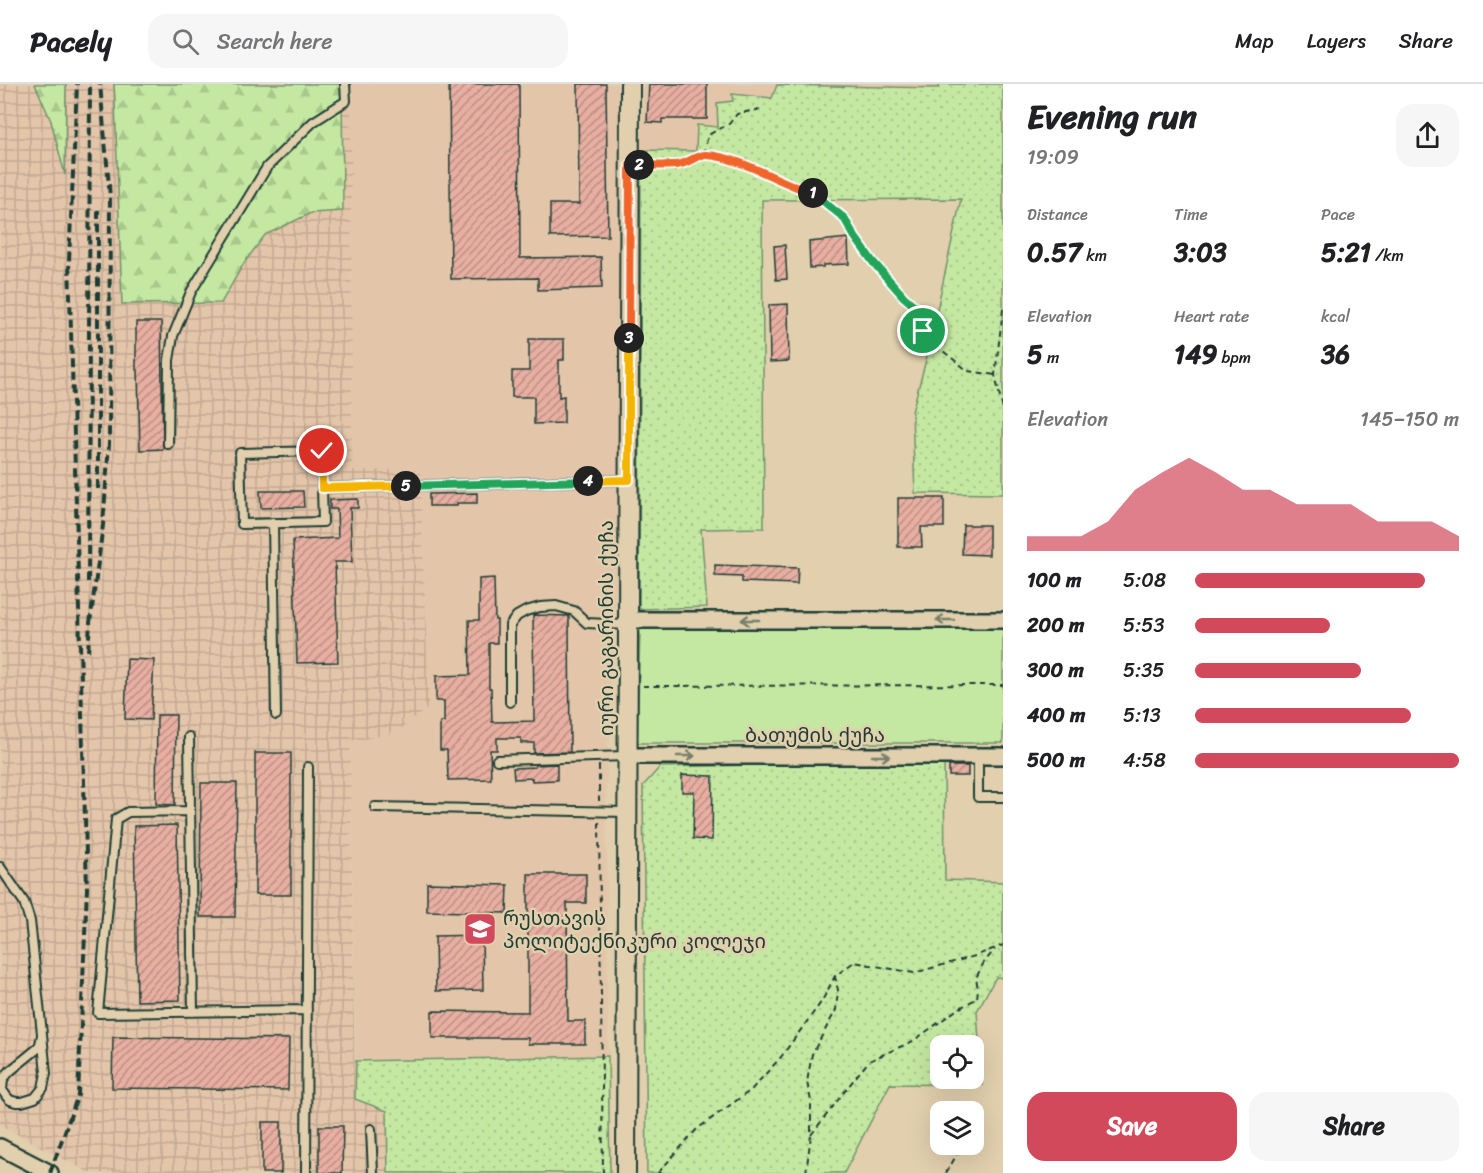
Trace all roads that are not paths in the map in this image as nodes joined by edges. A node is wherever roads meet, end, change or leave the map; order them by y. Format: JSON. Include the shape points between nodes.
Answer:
{"nodes":[{"id":1,"x":345,"y":84,"type":"edge"},
{"id":2,"x":630,"y":84,"type":"edge"},
{"id":3,"x":168,"y":444,"type":"dead end"},
{"id":4,"x":629,"y":480,"type":"junction"},
{"id":5,"x":322,"y":488,"type":"junction"},
{"id":6,"x":273,"y":523,"type":"junction"},
{"id":7,"x":1003,"y":620,"type":"edge"},
{"id":8,"x":628,"y":622,"type":"junction"},
{"id":9,"x":510,"y":702,"type":"dead end"},
{"id":10,"x":276,"y":715,"type":"dead end"},
{"id":11,"x":189,"y":737,"type":"dead end"},
{"id":12,"x":628,"y":756,"type":"junction"},
{"id":13,"x":978,"y":756,"type":"junction"},
{"id":14,"x":1003,"y":756,"type":"edge"},
{"id":15,"x":497,"y":760,"type":"dead end"},
{"id":16,"x":308,"y":767,"type":"dead end"},
{"id":17,"x":1003,"y":797,"type":"edge"},
{"id":18,"x":375,"y":807,"type":"dead end"},
{"id":19,"x":190,"y":811,"type":"junction"},
{"id":20,"x":627,"y":812,"type":"junction"},
{"id":21,"x":0,"y":867,"type":"edge"},
{"id":22,"x":307,"y":1010,"type":"junction"},
{"id":23,"x":193,"y":1012,"type":"junction"},
{"id":24,"x":42,"y":1035,"type":"junction"},
{"id":25,"x":371,"y":1129,"type":"dead end"},
{"id":26,"x":0,"y":1147,"type":"edge"},
{"id":27,"x":50,"y":1173,"type":"edge"},
{"id":28,"x":306,"y":1173,"type":"edge"},
{"id":29,"x":373,"y":1173,"type":"edge"},
{"id":30,"x":626,"y":1173,"type":"edge"}],
"edges":[{"from":1,"to":3,"type":"lane","via":[[345,101],[313,122],[267,167],[191,292],[173,336],[169,360]]},
{"from":2,"to":4,"type":"street","name":"იური გაგარინის ქუჩა"},
{"from":4,"to":5,"type":"lane"},
{"from":4,"to":8,"type":"street","name":"იური გაგარინის ქუჩა"},
{"from":5,"to":6,"type":"lane","via":[[323,522]]},
{"from":5,"to":6,"type":"lane","via":[[322,451],[240,453],[242,524]]},
{"from":6,"to":10,"type":"lane"},
{"from":7,"to":8,"type":"street","one_way":true},
{"from":8,"to":9,"type":"lane","via":[[587,623],[574,610],[556,606],[526,610],[517,616],[510,625]]},
{"from":8,"to":12,"type":"street","name":"იური გაგარინის ქუჩა"},
{"from":11,"to":19,"type":"lane"},
{"from":12,"to":13,"type":"street","name":"ბათუმის ქუჩა","one_way":true},
{"from":12,"to":15,"type":"lane"},
{"from":12,"to":20,"type":"street","name":"იური გაგარინის ქუჩა"},
{"from":13,"to":14,"type":"street","name":"ბათუმის ქუჩა"},
{"from":13,"to":17,"type":"lane","via":[[978,796]]},
{"from":16,"to":22,"type":"lane"},
{"from":18,"to":20,"type":"lane"},
{"from":19,"to":23,"type":"lane"},
{"from":19,"to":23,"type":"lane","via":[[128,812],[116,819],[98,1013]]},
{"from":20,"to":30,"type":"street","name":"იური გაგარინის ქუჩა"},
{"from":21,"to":24,"type":"lane","via":[[20,895],[30,921]]},
{"from":22,"to":23,"type":"lane"},
{"from":22,"to":28,"type":"lane"},
{"from":24,"to":24,"type":"lane","via":[[46,1073],[43,1088],[29,1101],[10,1100],[2,1090],[3,1079],[37,1049]]},
{"from":25,"to":29,"type":"lane"},
{"from":26,"to":27,"type":"street"}]}
